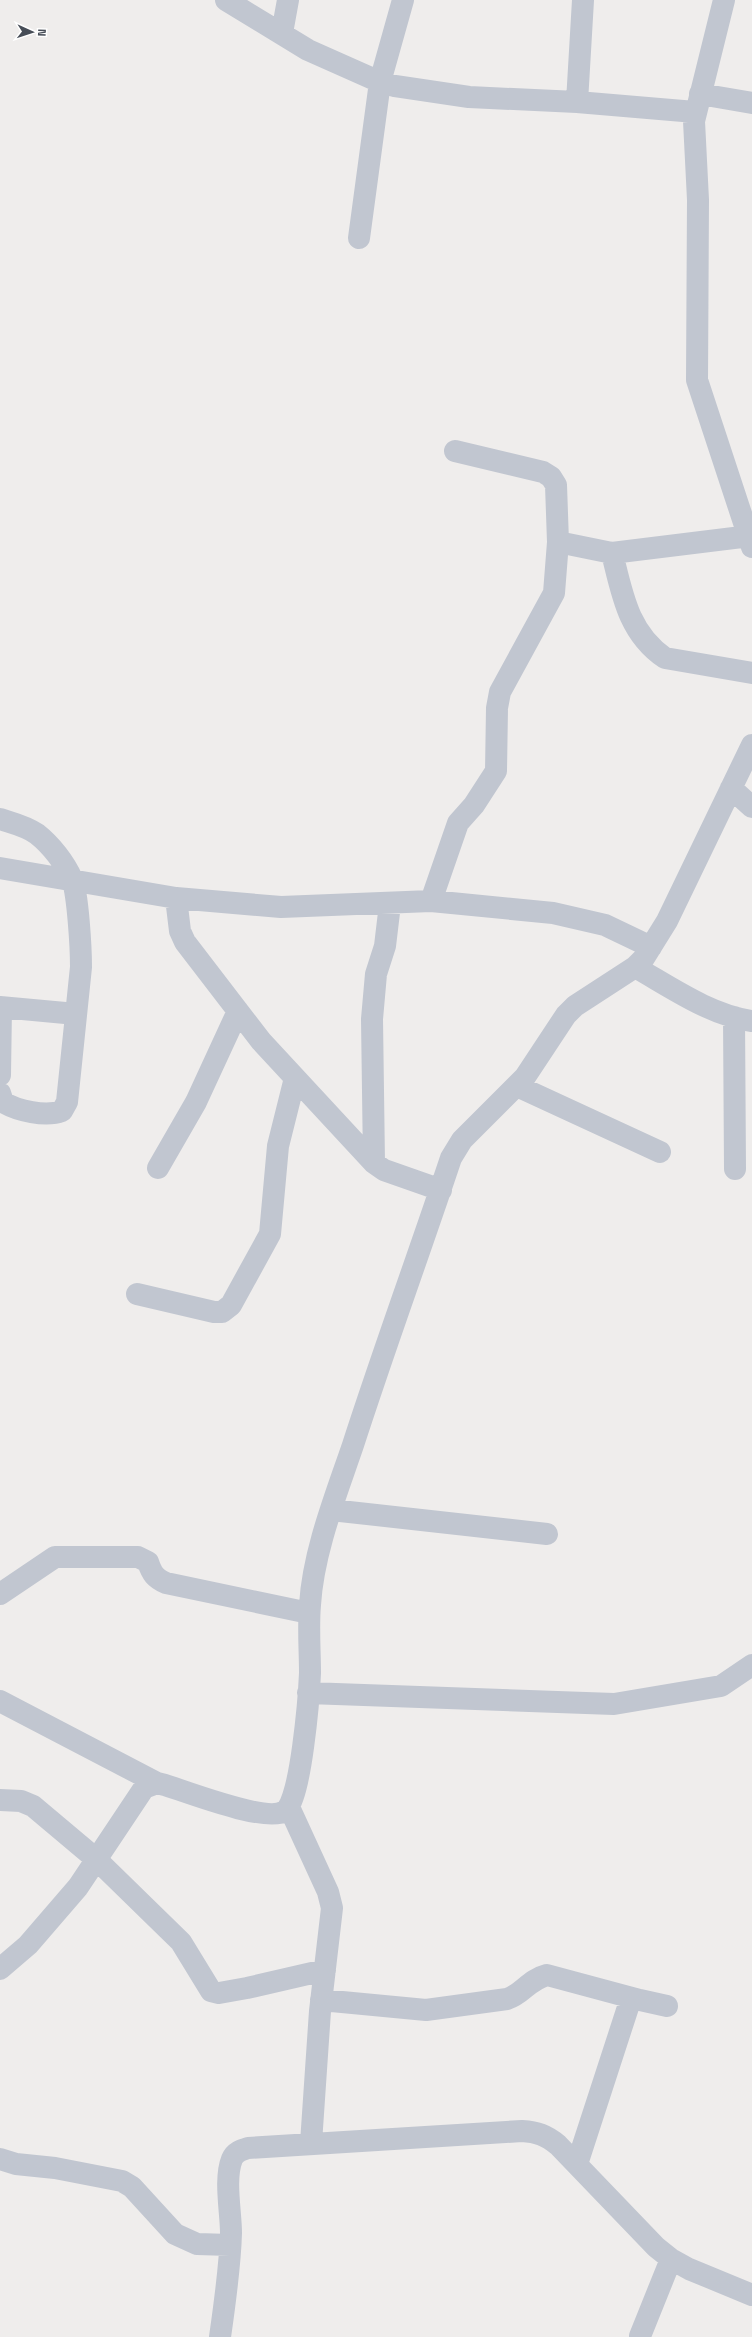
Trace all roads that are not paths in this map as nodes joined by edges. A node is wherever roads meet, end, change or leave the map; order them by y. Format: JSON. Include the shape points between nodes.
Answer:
{"nodes":[{"id":1,"x":226,"y":0,"type":"edge"},
{"id":2,"x":288,"y":0,"type":"edge"},
{"id":3,"x":403,"y":0,"type":"edge"},
{"id":4,"x":583,"y":0,"type":"edge"},
{"id":5,"x":724,"y":0,"type":"edge"},
{"id":6,"x":282,"y":33,"type":"junction"},
{"id":7,"x":380,"y":82,"type":"junction"},
{"id":8,"x":577,"y":102,"type":"junction"},
{"id":9,"x":697,"y":103,"type":"junction"},
{"id":10,"x":752,"y":103,"type":"edge"},
{"id":11,"x":359,"y":238,"type":"dead end"},
{"id":12,"x":455,"y":451,"type":"dead end"},
{"id":13,"x":751,"y":541,"type":"edge"},
{"id":14,"x":558,"y":542,"type":"junction"},
{"id":15,"x":612,"y":553,"type":"junction"},
{"id":16,"x":752,"y":673,"type":"edge"},
{"id":17,"x":752,"y":745,"type":"edge"},
{"id":18,"x":731,"y":788,"type":"junction"},
{"id":19,"x":752,"y":807,"type":"edge"},
{"id":20,"x":0,"y":819,"type":"edge"},
{"id":21,"x":0,"y":868,"type":"edge"},
{"id":22,"x":73,"y":881,"type":"junction"},
{"id":23,"x":176,"y":898,"type":"junction"},
{"id":24,"x":431,"y":901,"type":"junction"},
{"id":25,"x":390,"y":904,"type":"junction"},
{"id":26,"x":651,"y":947,"type":"junction"},
{"id":27,"x":635,"y":967,"type":"junction"},
{"id":28,"x":0,"y":1007,"type":"edge"},
{"id":29,"x":238,"y":1011,"type":"junction"},
{"id":30,"x":76,"y":1014,"type":"junction"},
{"id":31,"x":743,"y":1019,"type":"edge"},
{"id":32,"x":0,"y":1075,"type":"edge"},
{"id":33,"x":295,"y":1078,"type":"junction"},
{"id":34,"x":517,"y":1086,"type":"junction"},
{"id":35,"x":0,"y":1093,"type":"edge"},
{"id":36,"x":660,"y":1152,"type":"dead end"},
{"id":37,"x":374,"y":1163,"type":"junction"},
{"id":38,"x":158,"y":1168,"type":"dead end"},
{"id":39,"x":735,"y":1169,"type":"dead end"},
{"id":40,"x":441,"y":1190,"type":"junction"},
{"id":41,"x":137,"y":1294,"type":"dead end"},
{"id":42,"x":331,"y":1510,"type":"junction"},
{"id":43,"x":547,"y":1534,"type":"dead end"},
{"id":44,"x":0,"y":1594,"type":"edge"},
{"id":45,"x":309,"y":1613,"type":"junction"},
{"id":46,"x":752,"y":1665,"type":"edge"},
{"id":47,"x":308,"y":1694,"type":"junction"},
{"id":48,"x":0,"y":1701,"type":"edge"},
{"id":49,"x":157,"y":1783,"type":"junction"},
{"id":50,"x":0,"y":1800,"type":"edge"},
{"id":51,"x":289,"y":1807,"type":"junction"},
{"id":52,"x":96,"y":1859,"type":"junction"},
{"id":53,"x":0,"y":1969,"type":"edge"},
{"id":54,"x":325,"y":1970,"type":"junction"},
{"id":55,"x":631,"y":1998,"type":"junction"},
{"id":56,"x":321,"y":2000,"type":"junction"},
{"id":57,"x":667,"y":2006,"type":"dead end"},
{"id":58,"x":311,"y":2143,"type":"junction"},
{"id":59,"x":0,"y":2159,"type":"edge"},
{"id":60,"x":577,"y":2164,"type":"junction"},
{"id":61,"x":230,"y":2246,"type":"junction"},
{"id":62,"x":671,"y":2259,"type":"junction"},
{"id":63,"x":752,"y":2295,"type":"edge"},
{"id":64,"x":640,"y":2336,"type":"dead end"},
{"id":65,"x":220,"y":2337,"type":"edge"}],
"edges":[{"from":1,"to":6,"type":"street"},
{"from":2,"to":6,"type":"street"},
{"from":3,"to":7,"type":"street"},
{"from":4,"to":8,"type":"street"},
{"from":5,"to":9,"type":"street"},
{"from":6,"to":7,"type":"street","via":[[314,52]]},
{"from":7,"to":8,"type":"street","via":[[469,97]]},
{"from":7,"to":11,"type":"street"},
{"from":8,"to":9,"type":"street"},
{"from":9,"to":10,"type":"street"},
{"from":9,"to":13,"type":"street","via":[[693,134],[698,200],[697,380]]},
{"from":12,"to":14,"type":"street","via":[[543,472],[552,477],[556,484]]},
{"from":13,"to":15,"type":"street"},
{"from":14,"to":15,"type":"street"},
{"from":14,"to":24,"type":"street","via":[[554,593],[500,692],[497,708],[496,771],[474,805],[458,823]]},
{"from":15,"to":16,"type":"street","via":[[627,612],[656,652],[665,658]]},
{"from":17,"to":18,"type":"street"},
{"from":18,"to":19,"type":"street"},
{"from":18,"to":26,"type":"street","via":[[667,921]]},
{"from":20,"to":22,"type":"street","via":[[37,834],[56,853]]},
{"from":21,"to":22,"type":"street"},
{"from":22,"to":23,"type":"street"},
{"from":22,"to":30,"type":"street","via":[[81,948]]},
{"from":23,"to":25,"type":"street","via":[[281,908]]},
{"from":23,"to":29,"type":"street","via":[[180,931],[185,942]]},
{"from":24,"to":25,"type":"street"},
{"from":24,"to":26,"type":"street","via":[[563,915],[605,925]]},
{"from":25,"to":37,"type":"street","via":[[385,946],[376,974],[372,1019]]},
{"from":26,"to":27,"type":"street"},
{"from":27,"to":31,"type":"street","via":[[688,998]]},
{"from":27,"to":34,"type":"street","via":[[575,1006],[566,1015]]},
{"from":28,"to":30,"type":"street"},
{"from":28,"to":32,"type":"street"},
{"from":29,"to":33,"type":"street"},
{"from":29,"to":38,"type":"street","via":[[196,1102]]},
{"from":30,"to":35,"type":"street","via":[[66,1102],[62,1111],[47,1113],[10,1107],[3,1102]]},
{"from":31,"to":39,"type":"street"},
{"from":33,"to":37,"type":"street"},
{"from":33,"to":41,"type":"street","via":[[278,1146],[270,1234],[231,1305],[222,1312],[214,1312]]},
{"from":34,"to":36,"type":"street"},
{"from":34,"to":40,"type":"street","via":[[459,1144],[451,1158]]},
{"from":37,"to":40,"type":"street","via":[[384,1170]]},
{"from":40,"to":42,"type":"street"},
{"from":42,"to":43,"type":"street"},
{"from":42,"to":45,"type":"street"},
{"from":44,"to":45,"type":"street","via":[[54,1557],[138,1557],[148,1562],[156,1579],[166,1583]]},
{"from":45,"to":47,"type":"street"},
{"from":46,"to":47,"type":"street","via":[[721,1686],[614,1704]]},
{"from":47,"to":51,"type":"street","via":[[300,1768],[294,1797]]},
{"from":48,"to":49,"type":"street"},
{"from":49,"to":51,"type":"street","via":[[256,1813],[276,1814],[284,1812]]},
{"from":49,"to":52,"type":"street","via":[[144,1788]]},
{"from":50,"to":52,"type":"street","via":[[21,1801],[33,1806]]},
{"from":51,"to":54,"type":"street","via":[[328,1892],[332,1908]]},
{"from":52,"to":53,"type":"street","via":[[78,1887],[37,1936]]},
{"from":52,"to":54,"type":"street","via":[[181,1942],[210,1991],[219,1993],[247,1988]]},
{"from":54,"to":56,"type":"street"},
{"from":55,"to":56,"type":"street","via":[[547,1975],[526,1984],[516,1996],[507,2000],[436,2009]]},
{"from":55,"to":57,"type":"street"},
{"from":55,"to":60,"type":"street"},
{"from":56,"to":58,"type":"street"},
{"from":58,"to":60,"type":"street","via":[[536,2132],[547,2136]]},
{"from":58,"to":61,"type":"street","via":[[238,2151],[232,2159],[229,2172]]},
{"from":59,"to":61,"type":"street","via":[[16,2164],[55,2168],[122,2181],[132,2188],[175,2234],[197,2244]]},
{"from":60,"to":62,"type":"street","via":[[656,2247]]},
{"from":61,"to":65,"type":"street"},
{"from":62,"to":63,"type":"street"},
{"from":62,"to":64,"type":"street"}]}
